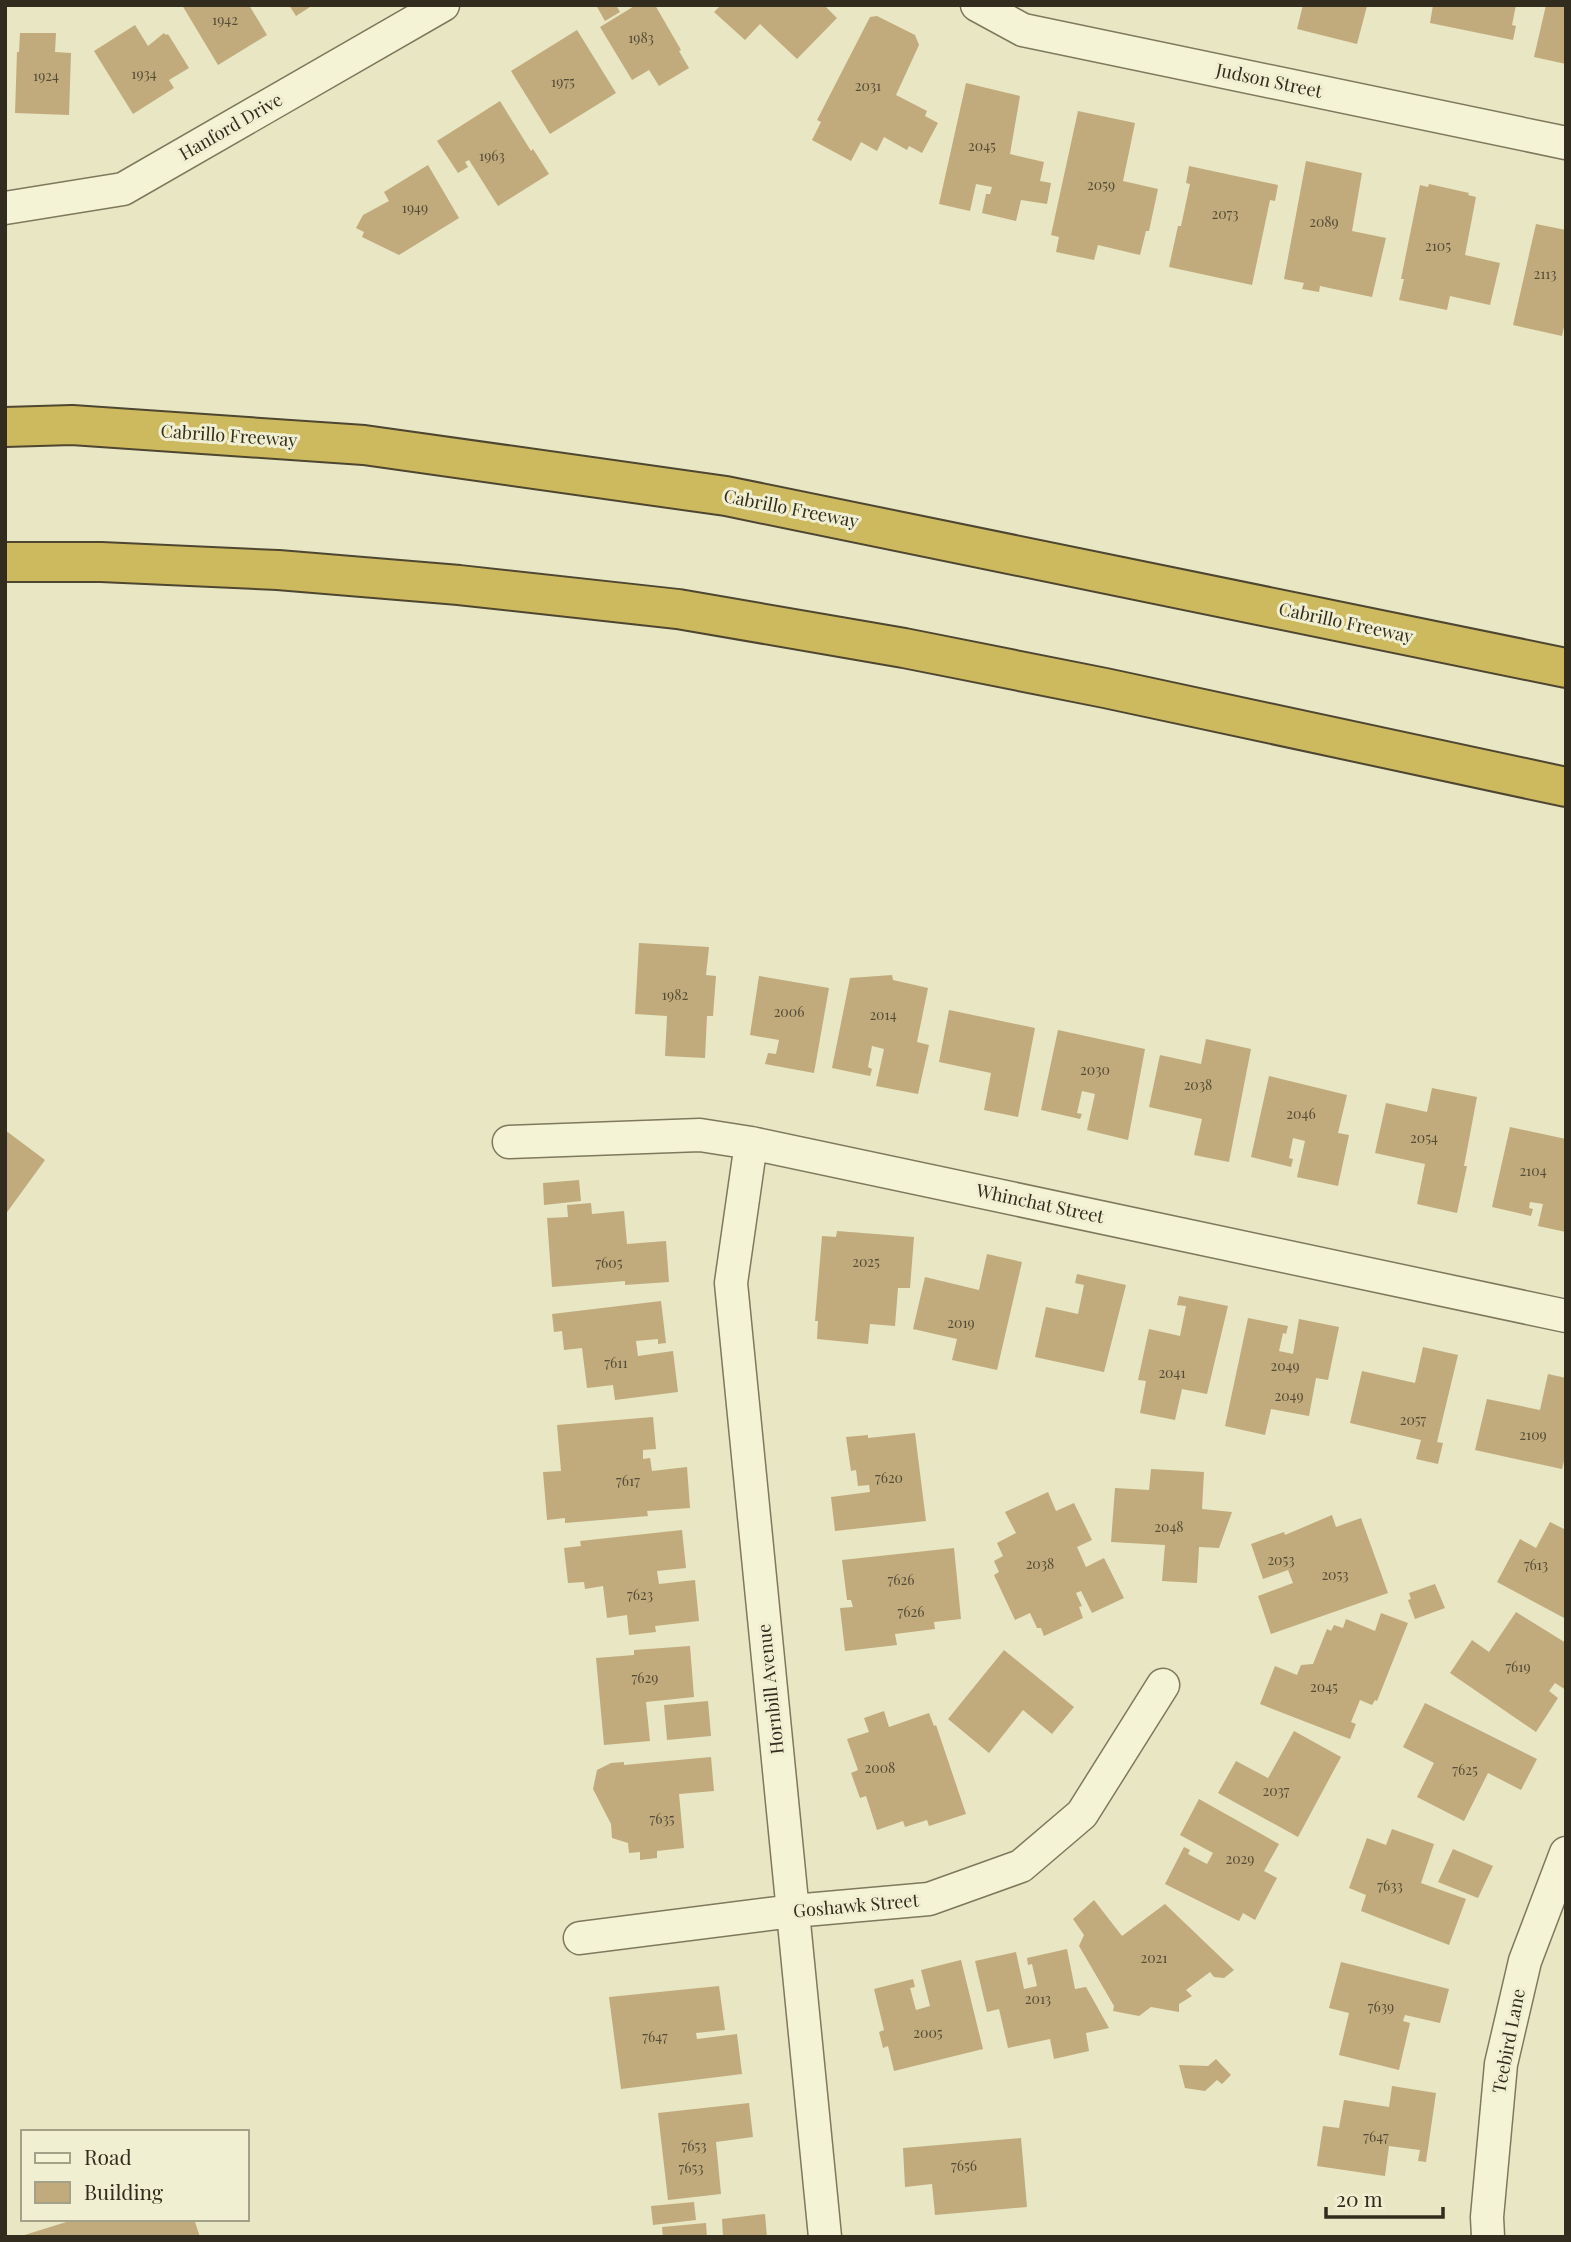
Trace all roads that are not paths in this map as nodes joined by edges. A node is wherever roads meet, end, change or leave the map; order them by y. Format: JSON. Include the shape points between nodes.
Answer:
{"nodes":[{"id":1,"x":443,"y":5,"type":"edge"},
{"id":2,"x":977,"y":5,"type":"edge"},
{"id":3,"x":1566,"y":143,"type":"edge"},
{"id":4,"x":5,"y":208,"type":"edge"},
{"id":5,"x":5,"y":427,"type":"edge"},
{"id":6,"x":5,"y":562,"type":"edge"},
{"id":7,"x":1566,"y":667,"type":"edge"},
{"id":8,"x":1566,"y":787,"type":"edge"},
{"id":9,"x":509,"y":1142,"type":"dead end"},
{"id":10,"x":751,"y":1143,"type":"junction"},
{"id":11,"x":1566,"y":1316,"type":"edge"},
{"id":12,"x":1163,"y":1685,"type":"dead end"},
{"id":13,"x":1566,"y":1853,"type":"edge"},
{"id":14,"x":793,"y":1911,"type":"junction"},
{"id":15,"x":580,"y":1938,"type":"dead end"},
{"id":16,"x":825,"y":2237,"type":"edge"},
{"id":17,"x":1488,"y":2237,"type":"edge"}],
"edges":[{"from":1,"to":4,"type":"street","name":"Hanford Drive","via":[[123,189]]},
{"from":2,"to":3,"type":"street","name":"Judson Street","via":[[1023,30]]},
{"from":5,"to":7,"type":"highway","name":"Cabrillo Freeway","via":[[72,425],[364,445],[726,496]]},
{"from":6,"to":8,"type":"highway","via":[[278,570],[678,609],[1105,688]]},
{"from":9,"to":10,"type":"street","name":"Whinchat Street","via":[[700,1135]]},
{"from":10,"to":11,"type":"street","name":"Whinchat Street"},
{"from":10,"to":14,"type":"street","name":"Hornbill Avenue","via":[[731,1283]]},
{"from":12,"to":14,"type":"street","name":"Goshawk Street","via":[[1082,1814],[1021,1866],[929,1899]]},
{"from":13,"to":17,"type":"street","name":"Teebird Lane","via":[[1524,1961],[1501,2064]]},
{"from":14,"to":15,"type":"street","name":"Goshawk Street"},
{"from":14,"to":16,"type":"street","name":"Hornbill Avenue"}]}
